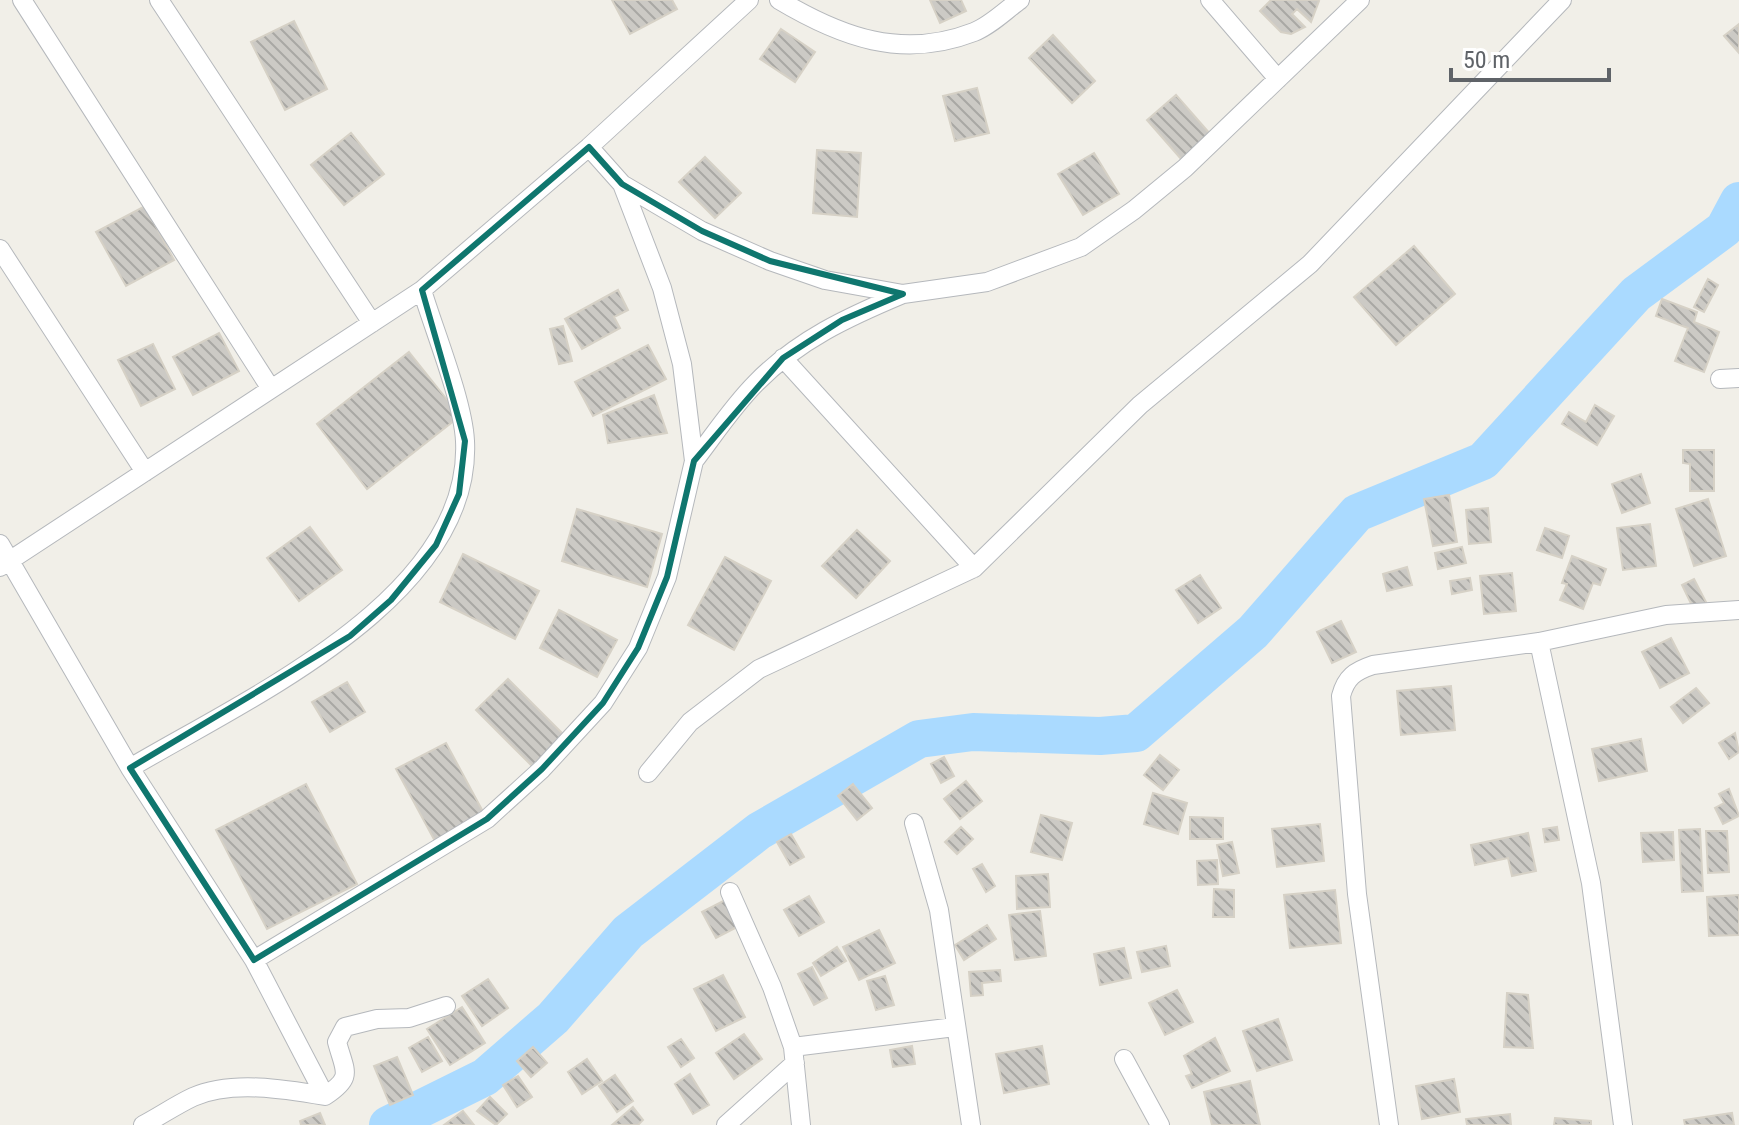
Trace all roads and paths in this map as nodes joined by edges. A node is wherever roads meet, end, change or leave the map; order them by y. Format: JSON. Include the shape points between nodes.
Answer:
{"nodes":[{"id":1,"x":22,"y":0,"type":"edge"},
{"id":2,"x":159,"y":0,"type":"edge"},
{"id":3,"x":749,"y":0,"type":"edge"},
{"id":4,"x":779,"y":0,"type":"edge"},
{"id":5,"x":1020,"y":0,"type":"edge"},
{"id":6,"x":1210,"y":0,"type":"edge"},
{"id":7,"x":1360,"y":0,"type":"edge"},
{"id":8,"x":1562,"y":0,"type":"edge"},
{"id":9,"x":1278,"y":79,"type":"junction"},
{"id":10,"x":589,"y":147,"type":"junction"},
{"id":11,"x":622,"y":184,"type":"junction"},
{"id":12,"x":0,"y":249,"type":"edge"},
{"id":13,"x":422,"y":290,"type":"junction"},
{"id":14,"x":903,"y":294,"type":"junction"},
{"id":15,"x":372,"y":323,"type":"junction"},
{"id":16,"x":783,"y":358,"type":"junction"},
{"id":17,"x":1739,"y":378,"type":"edge"},
{"id":18,"x":1720,"y":379,"type":"dead end"},
{"id":19,"x":271,"y":389,"type":"junction"},
{"id":20,"x":694,"y":461,"type":"junction"},
{"id":21,"x":145,"y":472,"type":"junction"},
{"id":22,"x":0,"y":544,"type":"edge"},
{"id":23,"x":5,"y":564,"type":"edge"},
{"id":24,"x":974,"y":568,"type":"junction"},
{"id":25,"x":1739,"y":610,"type":"edge"},
{"id":26,"x":1539,"y":642,"type":"junction"},
{"id":27,"x":130,"y":768,"type":"junction"},
{"id":28,"x":648,"y":773,"type":"dead end"},
{"id":29,"x":914,"y":823,"type":"dead end"},
{"id":30,"x":730,"y":892,"type":"dead end"},
{"id":31,"x":254,"y":960,"type":"junction"},
{"id":32,"x":446,"y":1006,"type":"dead end"},
{"id":33,"x":955,"y":1027,"type":"junction"},
{"id":34,"x":794,"y":1055,"type":"junction"},
{"id":35,"x":1124,"y":1059,"type":"dead end"},
{"id":36,"x":325,"y":1096,"type":"junction"},
{"id":37,"x":143,"y":1125,"type":"edge"},
{"id":38,"x":726,"y":1125,"type":"edge"},
{"id":39,"x":801,"y":1125,"type":"edge"},
{"id":40,"x":971,"y":1125,"type":"edge"},
{"id":41,"x":1160,"y":1125,"type":"edge"},
{"id":42,"x":1389,"y":1125,"type":"edge"},
{"id":43,"x":1623,"y":1125,"type":"edge"}],
"edges":[{"from":1,"to":19,"type":"street"},
{"from":2,"to":15,"type":"street"},
{"from":3,"to":10,"type":"street"},
{"from":4,"to":5,"type":"street","via":[[826,28],[883,44],[929,43],[976,32]]},
{"from":6,"to":9,"type":"street"},
{"from":7,"to":9,"type":"street"},
{"from":8,"to":24,"type":"street","via":[[1310,264],[1140,405]]},
{"from":9,"to":14,"type":"street","via":[[1185,168],[1081,247],[987,282]]},
{"from":10,"to":11,"type":"street"},
{"from":10,"to":13,"type":"street"},
{"from":11,"to":14,"type":"street","via":[[702,231],[770,261],[825,280]]},
{"from":11,"to":20,"type":"street","via":[[662,288],[682,364]]},
{"from":12,"to":21,"type":"street"},
{"from":13,"to":15,"type":"street"},
{"from":13,"to":27,"type":"street","via":[[465,441],[459,494],[436,545],[391,600],[350,636]]},
{"from":14,"to":16,"type":"street","via":[[842,320]]},
{"from":15,"to":19,"type":"street"},
{"from":16,"to":20,"type":"street","via":[[753,385]]},
{"from":16,"to":24,"type":"street"},
{"from":17,"to":18,"type":"street"},
{"from":19,"to":21,"type":"street"},
{"from":20,"to":31,"type":"street","via":[[667,577],[638,648],[603,703],[487,819]]},
{"from":21,"to":23,"type":"street"},
{"from":22,"to":23,"type":"street"},
{"from":23,"to":27,"type":"street"},
{"from":24,"to":28,"type":"street","via":[[759,669],[690,722]]},
{"from":25,"to":26,"type":"street","via":[[1666,615]]},
{"from":26,"to":42,"type":"street","via":[[1373,665],[1345,681],[1341,696],[1357,894]]},
{"from":26,"to":43,"type":"street","via":[[1591,883]]},
{"from":27,"to":31,"type":"street"},
{"from":29,"to":33,"type":"street","via":[[939,910]]},
{"from":30,"to":34,"type":"street","via":[[772,987]]},
{"from":31,"to":36,"type":"street"},
{"from":32,"to":36,"type":"street","via":[[409,1018],[345,1027],[337,1042],[347,1077]]},
{"from":33,"to":34,"type":"street"},
{"from":33,"to":40,"type":"street"},
{"from":34,"to":38,"type":"street"},
{"from":34,"to":39,"type":"street"},
{"from":35,"to":41,"type":"street"},
{"from":36,"to":37,"type":"street","via":[[284,1089],[227,1090],[196,1096]]}]}
